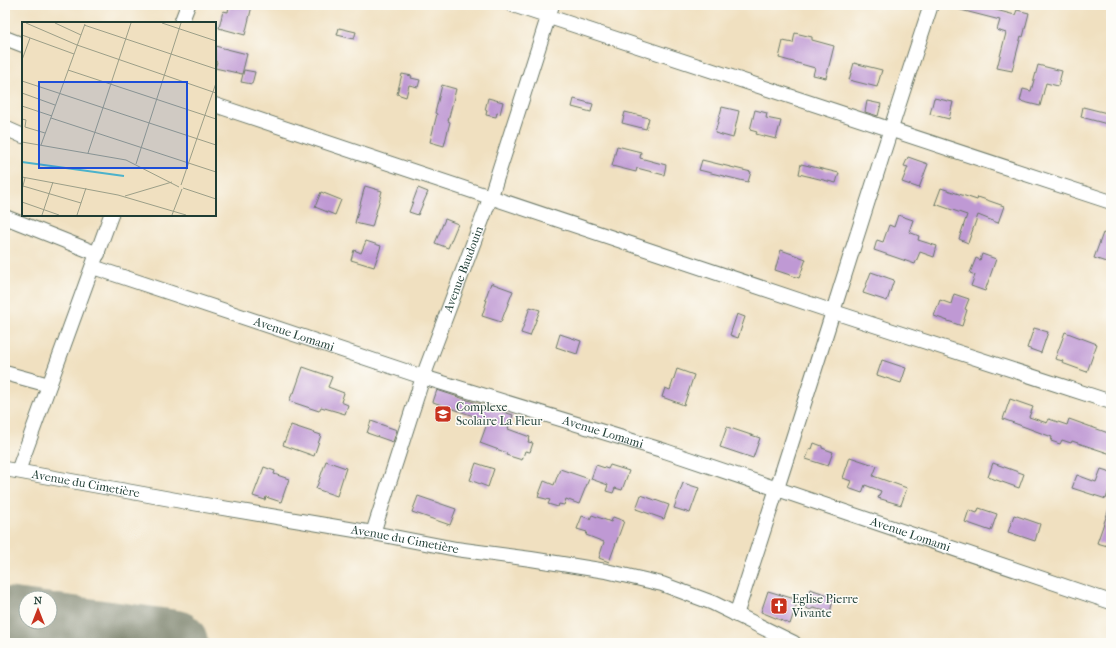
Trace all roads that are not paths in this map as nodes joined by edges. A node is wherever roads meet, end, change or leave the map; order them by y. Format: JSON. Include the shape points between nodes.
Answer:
{"nodes":[{"id":1,"x":188,"y":5,"type":"edge"},
{"id":2,"x":513,"y":5,"type":"edge"},
{"id":3,"x":931,"y":5,"type":"edge"},
{"id":4,"x":550,"y":11,"type":"edge"},
{"id":5,"x":181,"y":22,"type":"edge"},
{"id":6,"x":5,"y":38,"type":"edge"},
{"id":7,"x":22,"y":45,"type":"edge"},
{"id":8,"x":216,"y":105,"type":"edge"},
{"id":9,"x":5,"y":128,"type":"edge"},
{"id":10,"x":890,"y":129,"type":"junction"},
{"id":11,"x":22,"y":136,"type":"edge"},
{"id":12,"x":491,"y":196,"type":"junction"},
{"id":13,"x":1111,"y":202,"type":"edge"},
{"id":14,"x":111,"y":216,"type":"edge"},
{"id":15,"x":5,"y":217,"type":"edge"},
{"id":16,"x":95,"y":260,"type":"junction"},
{"id":17,"x":834,"y":312,"type":"junction"},
{"id":18,"x":5,"y":373,"type":"edge"},
{"id":19,"x":424,"y":377,"type":"junction"},
{"id":20,"x":50,"y":385,"type":"junction"},
{"id":21,"x":1111,"y":402,"type":"edge"},
{"id":22,"x":11,"y":470,"type":"edge"},
{"id":23,"x":778,"y":489,"type":"junction"},
{"id":24,"x":373,"y":533,"type":"junction"},
{"id":25,"x":1111,"y":602,"type":"edge"},
{"id":26,"x":736,"y":615,"type":"junction"},
{"id":27,"x":794,"y":643,"type":"edge"}],
"edges":[{"from":1,"to":5,"type":"street"},
{"from":2,"to":4,"type":"street"},
{"from":3,"to":10,"type":"street"},
{"from":4,"to":10,"type":"street"},
{"from":4,"to":12,"type":"street","name":"Avenue Baudouin"},
{"from":6,"to":7,"type":"street"},
{"from":8,"to":12,"type":"street"},
{"from":9,"to":11,"type":"street"},
{"from":10,"to":13,"type":"street"},
{"from":10,"to":17,"type":"street"},
{"from":12,"to":17,"type":"street"},
{"from":12,"to":19,"type":"street","name":"Avenue Baudouin"},
{"from":14,"to":16,"type":"street"},
{"from":15,"to":16,"type":"street","name":"Avenue Lomami"},
{"from":16,"to":19,"type":"street","name":"Avenue Lomami"},
{"from":16,"to":20,"type":"street"},
{"from":17,"to":21,"type":"street"},
{"from":17,"to":23,"type":"street"},
{"from":18,"to":20,"type":"street"},
{"from":19,"to":23,"type":"street","name":"Avenue Lomami","via":[[665,451]]},
{"from":19,"to":24,"type":"street","name":"Avenue Baudouin"},
{"from":20,"to":22,"type":"street"},
{"from":22,"to":24,"type":"street","name":"Avenue du Cimetière"},
{"from":23,"to":25,"type":"street","name":"Avenue Lomami"},
{"from":23,"to":26,"type":"street"},
{"from":24,"to":26,"type":"street","name":"Avenue du Cimetière","via":[[456,549],[606,571],[662,584]]},
{"from":26,"to":27,"type":"street","name":"Avenue du Cimetière"}]}
